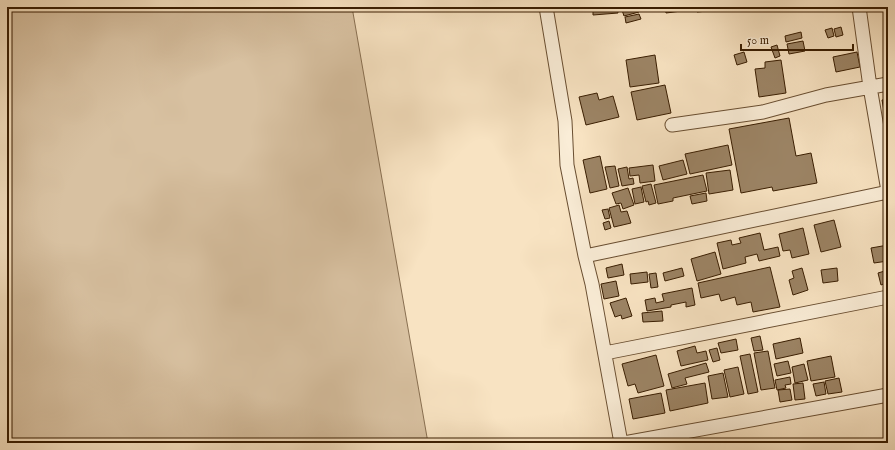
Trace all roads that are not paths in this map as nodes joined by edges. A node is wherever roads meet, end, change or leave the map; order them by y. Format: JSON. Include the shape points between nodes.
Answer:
{"nodes":[{"id":1,"x":546,"y":7,"type":"edge"},
{"id":2,"x":859,"y":7,"type":"edge"},
{"id":3,"x":888,"y":84,"type":"edge"},
{"id":4,"x":870,"y":87,"type":"junction"},
{"id":5,"x":672,"y":125,"type":"dead end"},
{"id":6,"x":888,"y":192,"type":"edge"},
{"id":7,"x":585,"y":256,"type":"junction"},
{"id":8,"x":888,"y":297,"type":"edge"},
{"id":9,"x":605,"y":353,"type":"junction"},
{"id":10,"x":888,"y":395,"type":"edge"},
{"id":11,"x":621,"y":443,"type":"edge"},
{"id":12,"x":624,"y":443,"type":"edge"}],
"edges":[{"from":1,"to":7,"type":"street","via":[[565,121],[567,165]]},
{"from":2,"to":4,"type":"street"},
{"from":3,"to":4,"type":"street"},
{"from":4,"to":5,"type":"street","via":[[826,95],[763,112]]},
{"from":4,"to":6,"type":"street"},
{"from":6,"to":7,"type":"street"},
{"from":7,"to":9,"type":"street"},
{"from":8,"to":9,"type":"street"},
{"from":9,"to":11,"type":"street"},
{"from":10,"to":12,"type":"street"}]}
